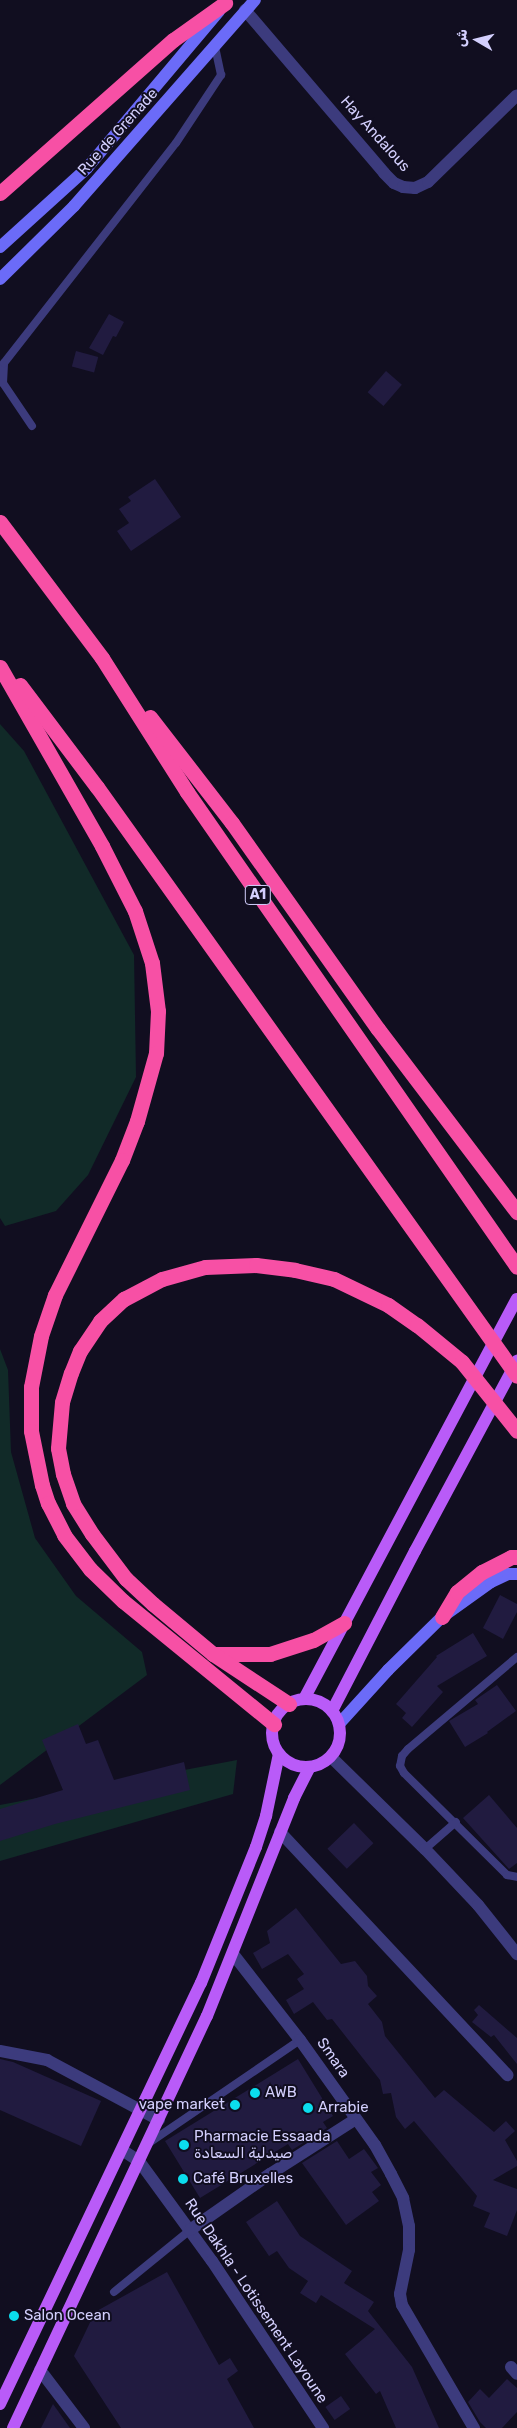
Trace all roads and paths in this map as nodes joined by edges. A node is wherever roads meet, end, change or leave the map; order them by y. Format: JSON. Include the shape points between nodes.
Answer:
{"nodes":[{"id":1,"x":255,"y":0,"type":"edge"},
{"id":2,"x":225,"y":1,"type":"edge"},
{"id":3,"x":245,"y":10,"type":"junction"},
{"id":4,"x":215,"y":47,"type":"junction"},
{"id":5,"x":517,"y":95,"type":"edge"},
{"id":6,"x":0,"y":193,"type":"edge"},
{"id":7,"x":0,"y":248,"type":"edge"},
{"id":8,"x":0,"y":279,"type":"edge"},
{"id":9,"x":32,"y":426,"type":"dead end"},
{"id":10,"x":0,"y":522,"type":"edge"},
{"id":11,"x":0,"y":658,"type":"edge"},
{"id":12,"x":102,"y":658,"type":"junction"},
{"id":13,"x":0,"y":667,"type":"edge"},
{"id":14,"x":517,"y":1212,"type":"edge"},
{"id":15,"x":517,"y":1267,"type":"edge"},
{"id":16,"x":517,"y":1299,"type":"edge"},
{"id":17,"x":517,"y":1361,"type":"edge"},
{"id":18,"x":517,"y":1376,"type":"edge"},
{"id":19,"x":517,"y":1431,"type":"edge"},
{"id":20,"x":517,"y":1557,"type":"edge"},
{"id":21,"x":517,"y":1574,"type":"edge"},
{"id":22,"x":442,"y":1617,"type":"junction"},
{"id":23,"x":344,"y":1623,"type":"junction"},
{"id":24,"x":213,"y":1654,"type":"junction"},
{"id":25,"x":517,"y":1656,"type":"edge"},
{"id":26,"x":304,"y":1699,"type":"junction"},
{"id":27,"x":289,"y":1704,"type":"junction"},
{"id":28,"x":332,"y":1711,"type":"junction"},
{"id":29,"x":274,"y":1724,"type":"junction"},
{"id":30,"x":339,"y":1724,"type":"junction"},
{"id":31,"x":279,"y":1754,"type":"junction"},
{"id":32,"x":332,"y":1757,"type":"junction"},
{"id":33,"x":309,"y":1768,"type":"junction"},
{"id":34,"x":456,"y":1822,"type":"junction"},
{"id":35,"x":280,"y":1832,"type":"junction"},
{"id":36,"x":425,"y":1849,"type":"junction"},
{"id":37,"x":517,"y":1877,"type":"edge"},
{"id":38,"x":234,"y":1954,"type":"junction"},
{"id":39,"x":517,"y":1954,"type":"edge"},
{"id":40,"x":300,"y":2040,"type":"junction"},
{"id":41,"x":0,"y":2051,"type":"edge"},
{"id":42,"x":507,"y":2075,"type":"dead end"},
{"id":43,"x":142,"y":2109,"type":"junction"},
{"id":44,"x":159,"y":2120,"type":"junction"},
{"id":45,"x":356,"y":2120,"type":"junction"},
{"id":46,"x":147,"y":2144,"type":"junction"},
{"id":47,"x":122,"y":2150,"type":"junction"},
{"id":48,"x":139,"y":2161,"type":"junction"},
{"id":49,"x":190,"y":2230,"type":"junction"},
{"id":50,"x":114,"y":2292,"type":"dead end"},
{"id":51,"x":40,"y":2370,"type":"junction"},
{"id":52,"x":0,"y":2404,"type":"edge"},
{"id":53,"x":13,"y":2428,"type":"edge"},
{"id":54,"x":84,"y":2428,"type":"edge"},
{"id":55,"x":323,"y":2428,"type":"edge"},
{"id":56,"x":474,"y":2428,"type":"edge"}],
"edges":[{"from":1,"to":3,"type":"street","name":"Rue de Grenade"},
{"from":2,"to":6,"type":"highway","via":[[173,40]]},
{"from":2,"to":7,"type":"street","name":"Rue de Grenade","via":[[87,168]]},
{"from":3,"to":4,"type":"street","name":"Rue de Grenade"},
{"from":3,"to":5,"type":"street","name":"Hay Andalous","via":[[384,173],[404,187],[415,188],[428,182]]},
{"from":4,"to":8,"type":"street","name":"Rue de Grenade","via":[[74,206]]},
{"from":4,"to":9,"type":"lane","via":[[220,75],[176,144],[4,363],[3,383]]},
{"from":10,"to":12,"type":"highway","number":"A1"},
{"from":11,"to":18,"type":"highway","via":[[97,787]]},
{"from":12,"to":14,"type":"highway","via":[[232,823],[378,1029]]},
{"from":12,"to":15,"type":"highway","number":"A1","via":[[187,792]]},
{"from":13,"to":29,"type":"highway","via":[[102,846],[135,911],[152,963],[158,1011],[156,1053],[137,1121],[122,1160],[55,1295],[41,1336],[31,1387],[31,1422],[42,1485],[64,1535],[90,1569],[123,1601]]},
{"from":16,"to":23,"type":"main road"},
{"from":17,"to":28,"type":"main road"},
{"from":19,"to":24,"type":"highway","via":[[462,1362],[447,1349],[388,1305],[334,1280],[256,1265],[205,1267],[162,1279],[124,1300],[100,1321],[80,1351],[71,1373],[62,1402],[58,1448],[63,1474],[73,1503],[126,1579]]},
{"from":20,"to":22,"type":"highway","via":[[482,1572],[457,1592]]},
{"from":21,"to":22,"type":"street","via":[[508,1574],[491,1582]]},
{"from":22,"to":30,"type":"street"},
{"from":23,"to":24,"type":"highway","via":[[312,1640],[270,1654]]},
{"from":23,"to":26,"type":"main road"},
{"from":24,"to":27,"type":"highway"},
{"from":25,"to":34,"type":"lane","via":[[402,1756],[400,1766],[404,1774]]},
{"from":26,"to":27,"type":"main road"},
{"from":26,"to":28,"type":"main road","via":[[320,1702]]},
{"from":27,"to":29,"type":"main road"},
{"from":28,"to":30,"type":"main road"},
{"from":29,"to":31,"type":"main road","via":[[272,1734]]},
{"from":30,"to":32,"type":"main road","via":[[341,1736]]},
{"from":31,"to":33,"type":"main road","via":[[298,1767]]},
{"from":31,"to":43,"type":"main road","via":[[266,1816],[230,1915],[202,1983]]},
{"from":32,"to":33,"type":"main road"},
{"from":32,"to":36,"type":"street"},
{"from":33,"to":35,"type":"main road"},
{"from":34,"to":36,"type":"lane"},
{"from":34,"to":37,"type":"lane","via":[[507,1875]]},
{"from":35,"to":38,"type":"main road"},
{"from":35,"to":42,"type":"street"},
{"from":36,"to":39,"type":"street"},
{"from":38,"to":40,"type":"street","name":"Smara"},
{"from":38,"to":44,"type":"main road"},
{"from":40,"to":45,"type":"street","name":"Smara"},
{"from":40,"to":46,"type":"lane"},
{"from":41,"to":43,"type":"street","via":[[47,2060]]},
{"from":43,"to":44,"type":"street"},
{"from":43,"to":47,"type":"main road"},
{"from":44,"to":46,"type":"main road"},
{"from":45,"to":49,"type":"street"},
{"from":45,"to":56,"type":"street","name":"Smara","via":[[375,2145],[403,2198],[409,2242],[400,2294],[402,2305]]},
{"from":46,"to":48,"type":"main road"},
{"from":47,"to":48,"type":"street","name":"Rue Dakhla - Lotissement Layoune"},
{"from":47,"to":52,"type":"main road"},
{"from":48,"to":49,"type":"street","name":"Rue Dakhla - Lotissement Layoune"},
{"from":48,"to":51,"type":"main road"},
{"from":49,"to":50,"type":"lane"},
{"from":49,"to":55,"type":"street","name":"Rue Dakhla - Lotissement Layoune"},
{"from":51,"to":53,"type":"main road"},
{"from":51,"to":54,"type":"street"}]}
